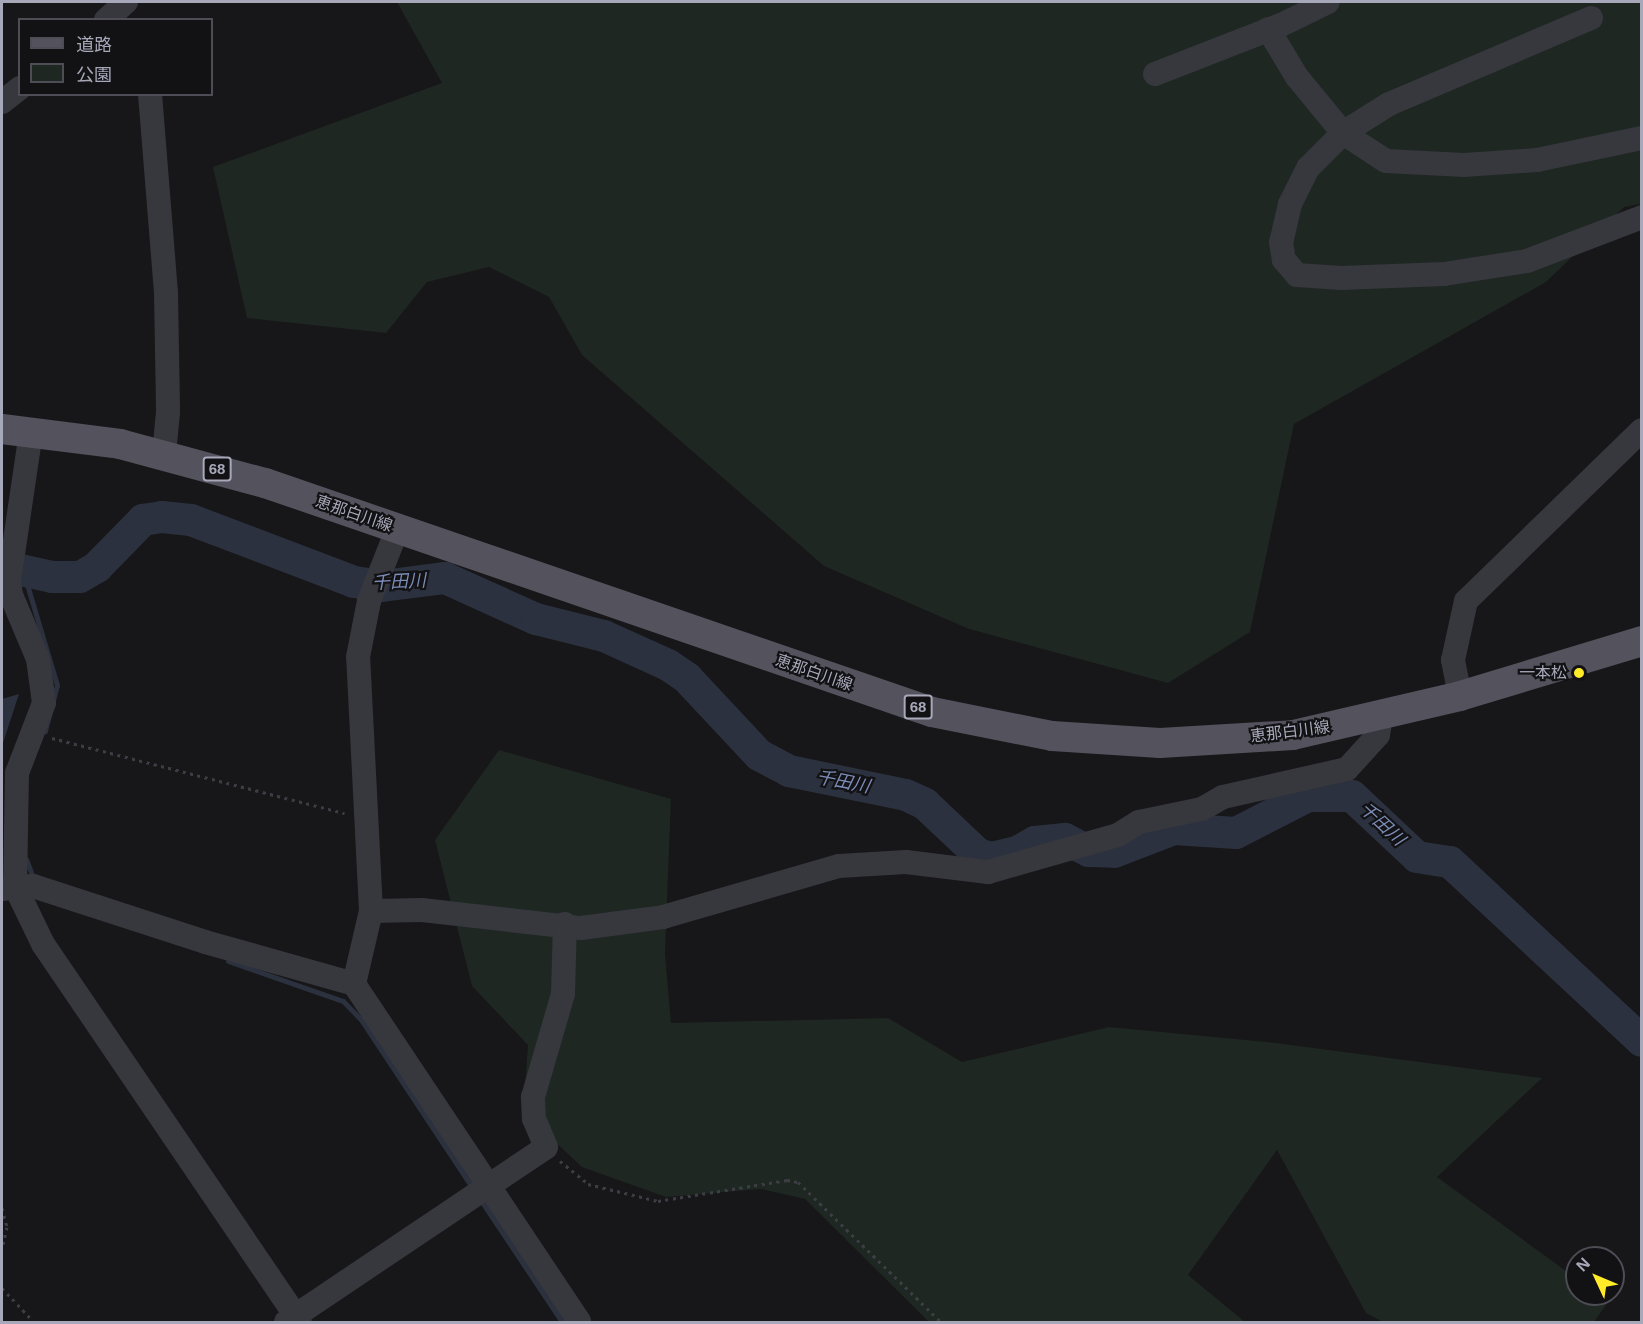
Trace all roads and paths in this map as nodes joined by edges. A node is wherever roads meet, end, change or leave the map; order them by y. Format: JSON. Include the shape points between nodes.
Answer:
{"nodes":[{"id":1,"x":1328,"y":2,"type":"edge"},
{"id":2,"x":1591,"y":18,"type":"dead end"},
{"id":3,"x":1268,"y":29,"type":"junction"},
{"id":4,"x":1155,"y":74,"type":"dead end"},
{"id":5,"x":18,"y":90,"type":"edge"},
{"id":6,"x":150,"y":96,"type":"edge"},
{"id":7,"x":2,"y":102,"type":"edge"},
{"id":8,"x":1343,"y":133,"type":"junction"},
{"id":9,"x":1641,"y":138,"type":"edge"},
{"id":10,"x":1641,"y":217,"type":"edge"},
{"id":11,"x":1641,"y":430,"type":"edge"},
{"id":12,"x":16,"y":431,"type":"edge"},
{"id":13,"x":164,"y":454,"type":"junction"},
{"id":14,"x":397,"y":530,"type":"junction"},
{"id":15,"x":1641,"y":641,"type":"edge"},
{"id":16,"x":1460,"y":696,"type":"junction"},
{"id":17,"x":1381,"y":715,"type":"junction"},
{"id":18,"x":35,"y":729,"type":"junction"},
{"id":19,"x":366,"y":819,"type":"junction"},
{"id":20,"x":8,"y":887,"type":"edge"},
{"id":21,"x":371,"y":911,"type":"junction"},
{"id":22,"x":566,"y":924,"type":"junction"},
{"id":23,"x":354,"y":984,"type":"junction"},
{"id":24,"x":546,"y":1147,"type":"junction"},
{"id":25,"x":487,"y":1188,"type":"junction"},
{"id":26,"x":2,"y":1208,"type":"edge"},
{"id":27,"x":2,"y":1249,"type":"edge"},
{"id":28,"x":2,"y":1288,"type":"edge"},
{"id":29,"x":294,"y":1320,"type":"edge"},
{"id":30,"x":34,"y":1323,"type":"edge"},
{"id":31,"x":579,"y":1323,"type":"edge"},
{"id":32,"x":941,"y":1323,"type":"edge"}],
"edges":[{"from":1,"to":3,"type":"street"},
{"from":2,"to":8,"type":"street","via":[[1389,104]]},
{"from":3,"to":4,"type":"street"},
{"from":3,"to":8,"type":"street","via":[[1297,77]]},
{"from":5,"to":7,"type":"street"},
{"from":6,"to":13,"type":"street","via":[[166,293],[168,412]]},
{"from":8,"to":9,"type":"street","via":[[1386,161],[1464,165],[1537,160]]},
{"from":8,"to":10,"type":"street","via":[[1308,168],[1286,216],[1281,242],[1284,260],[1297,275],[1443,274],[1527,261]]},
{"from":11,"to":16,"type":"street","via":[[1466,601],[1453,660]]},
{"from":12,"to":13,"type":"main road","name":"恵那白川線","number":"68"},
{"from":12,"to":18,"type":"street","via":[[11,596],[38,659],[44,686],[44,703]]},
{"from":13,"to":14,"type":"main road","name":"恵那白川線","number":"68","via":[[265,483]]},
{"from":14,"to":17,"type":"main road","name":"恵那白川線","number":"68","via":[[833,680],[986,725],[1090,741],[1160,742],[1293,735]]},
{"from":14,"to":19,"type":"street","via":[[369,601],[358,657]]},
{"from":15,"to":16,"type":"main road","name":"恵那白川線","number":"68"},
{"from":16,"to":17,"type":"main road","name":"恵那白川線","number":"68"},
{"from":17,"to":22,"type":"street","via":[[1378,735],[1347,769],[1223,797],[1202,809],[1139,822],[1099,842],[988,872],[906,862],[839,866],[663,917],[581,928]]},
{"from":18,"to":19,"type":"path","via":[[49,738]]},
{"from":18,"to":20,"type":"street","via":[[17,773]]},
{"from":19,"to":21,"type":"street"},
{"from":20,"to":23,"type":"street","via":[[33,886],[205,942]]},
{"from":20,"to":29,"type":"street"},
{"from":21,"to":22,"type":"street","via":[[422,910],[517,924]]},
{"from":21,"to":23,"type":"street"},
{"from":22,"to":24,"type":"street","via":[[563,994],[533,1098],[534,1119]]},
{"from":23,"to":25,"type":"street"},
{"from":24,"to":25,"type":"street"},
{"from":24,"to":32,"type":"path","via":[[588,1184],[658,1201],[798,1182]]},
{"from":25,"to":29,"type":"street"},
{"from":25,"to":31,"type":"street"},
{"from":26,"to":27,"type":"path","via":[[7,1227]]},
{"from":28,"to":30,"type":"path"}]}
